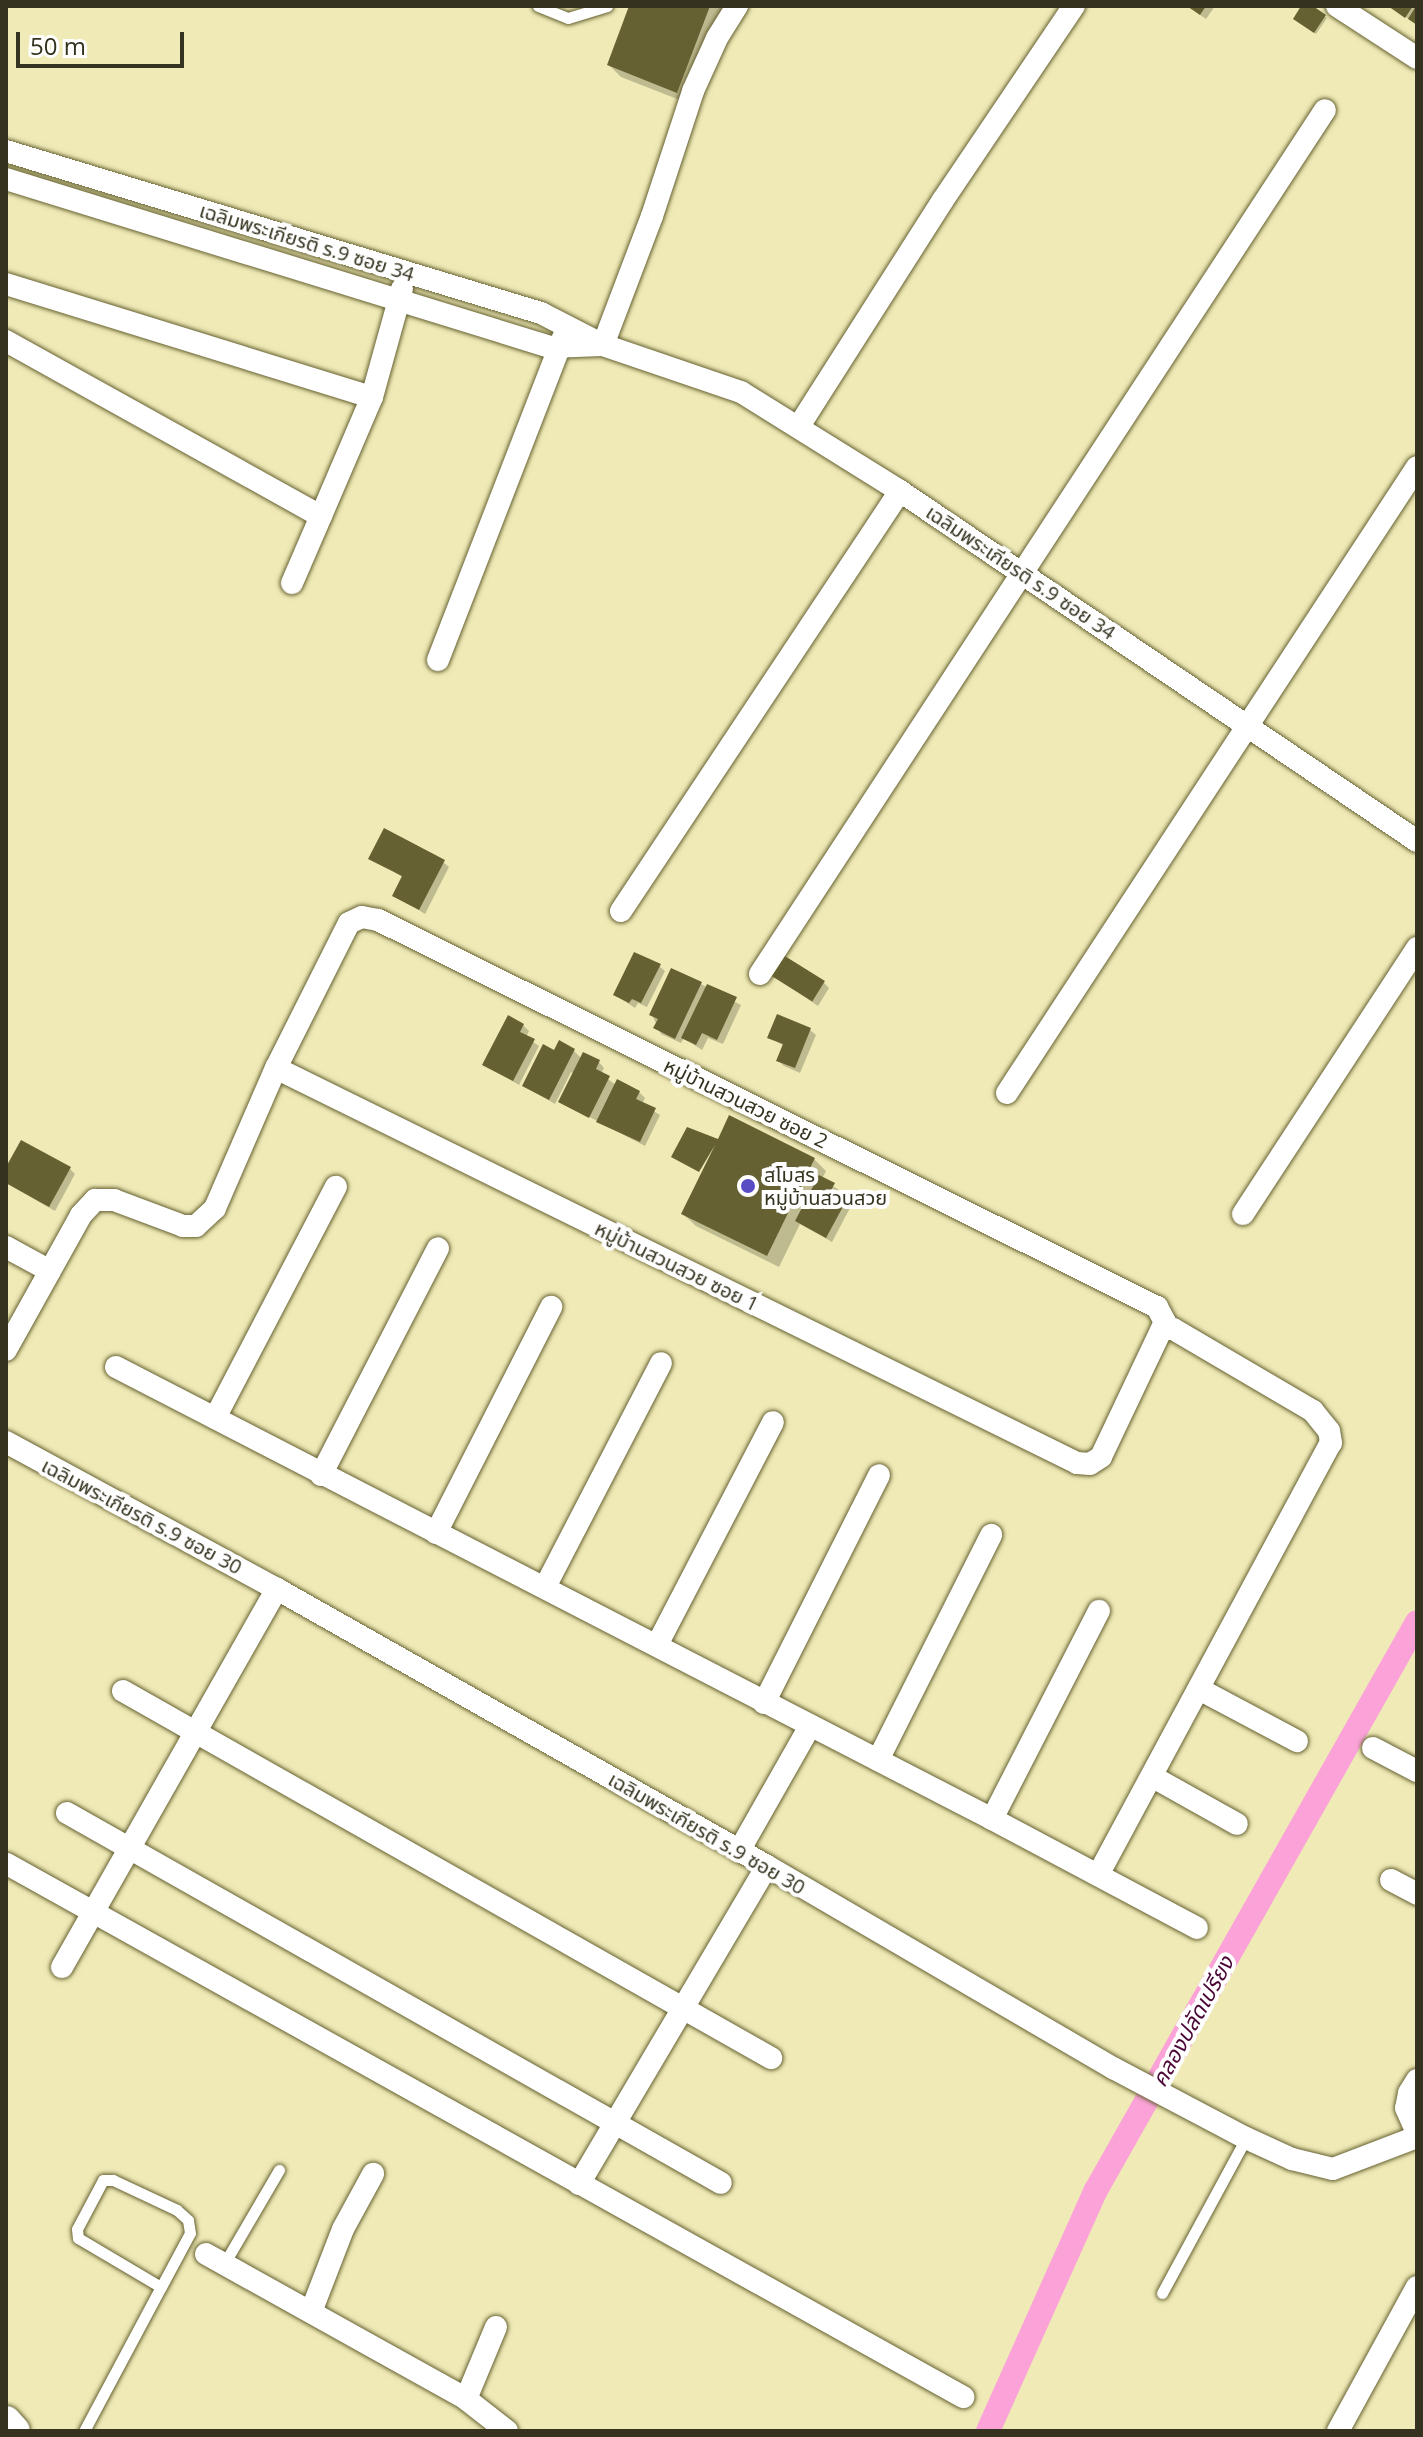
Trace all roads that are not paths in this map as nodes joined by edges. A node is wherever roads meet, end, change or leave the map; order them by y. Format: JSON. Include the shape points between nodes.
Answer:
{"nodes":[{"id":1,"x":538,"y":6,"type":"edge"},
{"id":2,"x":607,"y":6,"type":"edge"},
{"id":3,"x":737,"y":6,"type":"edge"},
{"id":4,"x":1074,"y":6,"type":"edge"},
{"id":5,"x":1337,"y":6,"type":"edge"},
{"id":6,"x":1417,"y":58,"type":"edge"},
{"id":7,"x":1325,"y":110,"type":"dead end"},
{"id":8,"x":6,"y":151,"type":"edge"},
{"id":9,"x":6,"y":179,"type":"edge"},
{"id":10,"x":407,"y":272,"type":"junction"},
{"id":11,"x":6,"y":284,"type":"edge"},
{"id":12,"x":398,"y":301,"type":"junction"},
{"id":13,"x":566,"y":324,"type":"junction"},
{"id":14,"x":6,"y":341,"type":"edge"},
{"id":15,"x":603,"y":345,"type":"junction"},
{"id":16,"x":560,"y":347,"type":"junction"},
{"id":17,"x":372,"y":397,"type":"junction"},
{"id":18,"x":799,"y":426,"type":"junction"},
{"id":19,"x":1417,"y":467,"type":"edge"},
{"id":20,"x":900,"y":491,"type":"junction"},
{"id":21,"x":321,"y":516,"type":"junction"},
{"id":22,"x":1024,"y":574,"type":"junction"},
{"id":23,"x":292,"y":583,"type":"dead end"},
{"id":24,"x":438,"y":660,"type":"dead end"},
{"id":25,"x":1245,"y":727,"type":"junction"},
{"id":26,"x":1417,"y":841,"type":"edge"},
{"id":27,"x":621,"y":911,"type":"dead end"},
{"id":28,"x":1417,"y":948,"type":"edge"},
{"id":29,"x":760,"y":974,"type":"dead end"},
{"id":30,"x":276,"y":1068,"type":"junction"},
{"id":31,"x":1007,"y":1093,"type":"dead end"},
{"id":32,"x":336,"y":1187,"type":"dead end"},
{"id":33,"x":1243,"y":1214,"type":"dead end"},
{"id":34,"x":6,"y":1247,"type":"edge"},
{"id":35,"x":438,"y":1248,"type":"dead end"},
{"id":36,"x":50,"y":1271,"type":"junction"},
{"id":37,"x":551,"y":1307,"type":"dead end"},
{"id":38,"x":1162,"y":1329,"type":"junction"},
{"id":39,"x":6,"y":1350,"type":"edge"},
{"id":40,"x":661,"y":1363,"type":"dead end"},
{"id":41,"x":116,"y":1367,"type":"dead end"},
{"id":42,"x":215,"y":1418,"type":"junction"},
{"id":43,"x":773,"y":1422,"type":"dead end"},
{"id":44,"x":6,"y":1442,"type":"edge"},
{"id":45,"x":321,"y":1475,"type":"junction"},
{"id":46,"x":879,"y":1475,"type":"dead end"},
{"id":47,"x":436,"y":1533,"type":"junction"},
{"id":48,"x":991,"y":1535,"type":"dead end"},
{"id":49,"x":545,"y":1587,"type":"junction"},
{"id":50,"x":277,"y":1589,"type":"junction"},
{"id":51,"x":1099,"y":1611,"type":"dead end"},
{"id":52,"x":657,"y":1645,"type":"junction"},
{"id":53,"x":1199,"y":1689,"type":"junction"},
{"id":54,"x":123,"y":1691,"type":"dead end"},
{"id":55,"x":764,"y":1703,"type":"junction"},
{"id":56,"x":810,"y":1726,"type":"junction"},
{"id":57,"x":193,"y":1731,"type":"junction"},
{"id":58,"x":1297,"y":1741,"type":"dead end"},
{"id":59,"x":1373,"y":1748,"type":"dead end"},
{"id":60,"x":878,"y":1760,"type":"junction"},
{"id":61,"x":1417,"y":1771,"type":"edge"},
{"id":62,"x":1153,"y":1777,"type":"junction"},
{"id":63,"x":67,"y":1813,"type":"dead end"},
{"id":64,"x":992,"y":1819,"type":"junction"},
{"id":65,"x":1237,"y":1824,"type":"dead end"},
{"id":66,"x":127,"y":1849,"type":"junction"},
{"id":67,"x":739,"y":1851,"type":"junction"},
{"id":68,"x":7,"y":1864,"type":"edge"},
{"id":69,"x":767,"y":1866,"type":"junction"},
{"id":70,"x":1098,"y":1875,"type":"junction"},
{"id":71,"x":1391,"y":1880,"type":"dead end"},
{"id":72,"x":1417,"y":1894,"type":"edge"},
{"id":73,"x":92,"y":1914,"type":"junction"},
{"id":74,"x":1197,"y":1928,"type":"dead end"},
{"id":75,"x":62,"y":1967,"type":"dead end"},
{"id":76,"x":682,"y":2007,"type":"junction"},
{"id":77,"x":771,"y":2058,"type":"dead end"},
{"id":78,"x":1417,"y":2080,"type":"edge"},
{"id":79,"x":617,"y":2124,"type":"junction"},
{"id":80,"x":1417,"y":2135,"type":"edge"},
{"id":81,"x":1246,"y":2138,"type":"junction"},
{"id":82,"x":279,"y":2170,"type":"dead end"},
{"id":83,"x":373,"y":2174,"type":"dead end"},
{"id":84,"x":721,"y":2183,"type":"dead end"},
{"id":85,"x":579,"y":2184,"type":"junction"},
{"id":86,"x":215,"y":2259,"type":"joint"},
{"id":87,"x":161,"y":2287,"type":"junction"},
{"id":88,"x":1417,"y":2287,"type":"edge"},
{"id":89,"x":1162,"y":2293,"type":"dead end"},
{"id":90,"x":311,"y":2312,"type":"junction"},
{"id":91,"x":496,"y":2327,"type":"dead end"},
{"id":92,"x":963,"y":2397,"type":"dead end"},
{"id":93,"x":466,"y":2399,"type":"junction"},
{"id":94,"x":6,"y":2421,"type":"edge"},
{"id":95,"x":15,"y":2431,"type":"edge"},
{"id":96,"x":84,"y":2431,"type":"edge"},
{"id":97,"x":507,"y":2431,"type":"edge"},
{"id":98,"x":1338,"y":2431,"type":"edge"}],
"edges":[{"from":1,"to":2,"type":"lane","via":[[568,18]]},
{"from":3,"to":15,"type":"street","via":[[693,91]]},
{"from":4,"to":18,"type":"street"},
{"from":5,"to":6,"type":"street"},
{"from":7,"to":22,"type":"street"},
{"from":8,"to":10,"type":"street","name":"เฉลิมพระเกียรติ ร.9 ซอย 34"},
{"from":9,"to":12,"type":"street","name":"เฉลิมพระเกียรติ ร.9 ซอย 34"},
{"from":10,"to":12,"type":"street"},
{"from":10,"to":13,"type":"street","name":"เฉลิมพระเกียรติ ร.9 ซอย 34"},
{"from":11,"to":17,"type":"street"},
{"from":12,"to":16,"type":"street","name":"เฉลิมพระเกียรติ ร.9 ซอย 34"},
{"from":12,"to":17,"type":"street"},
{"from":13,"to":15,"type":"street","name":"เฉลิมพระเกียรติ ร.9 ซอย 34"},
{"from":13,"to":16,"type":"street"},
{"from":14,"to":21,"type":"street"},
{"from":15,"to":16,"type":"street","name":"เฉลิมพระเกียรติ ร.9 ซอย 34"},
{"from":15,"to":18,"type":"street","name":"เฉลิมพระเกียรติ ร.9 ซอย 34","via":[[741,392]]},
{"from":16,"to":24,"type":"street"},
{"from":17,"to":21,"type":"street"},
{"from":18,"to":20,"type":"street","name":"เฉลิมพระเกียรติ ร.9 ซอย 34"},
{"from":19,"to":25,"type":"street"},
{"from":20,"to":22,"type":"street","name":"เฉลิมพระเกียรติ ร.9 ซอย 34"},
{"from":20,"to":27,"type":"street"},
{"from":21,"to":23,"type":"street"},
{"from":22,"to":25,"type":"street","name":"เฉลิมพระเกียรติ ร.9 ซอย 34"},
{"from":22,"to":29,"type":"street"},
{"from":25,"to":26,"type":"street","name":"เฉลิมพระเกียรติ ร.9 ซอย 34"},
{"from":25,"to":31,"type":"street"},
{"from":28,"to":33,"type":"street"},
{"from":30,"to":36,"type":"street","via":[[206,1220],[183,1226],[114,1200],[95,1200]]},
{"from":30,"to":38,"type":"street","name":"หมู่บ้านสวนสวย ซอย 1","via":[[1077,1463],[1090,1464],[1101,1457]]},
{"from":30,"to":38,"type":"street","name":"หมู่บ้านสวนสวย ซอย 2","via":[[349,923],[362,917],[378,920],[1157,1307],[1165,1322]]},
{"from":32,"to":42,"type":"street"},
{"from":34,"to":36,"type":"street"},
{"from":35,"to":45,"type":"street"},
{"from":36,"to":39,"type":"street"},
{"from":37,"to":47,"type":"street"},
{"from":38,"to":53,"type":"street","via":[[1173,1329],[1313,1411],[1329,1431],[1331,1443]]},
{"from":40,"to":49,"type":"street"},
{"from":41,"to":42,"type":"street"},
{"from":42,"to":45,"type":"street"},
{"from":43,"to":52,"type":"street"},
{"from":44,"to":50,"type":"street","name":"เฉลิมพระเกียรติ ร.9 ซอย 30"},
{"from":45,"to":47,"type":"street"},
{"from":46,"to":55,"type":"street"},
{"from":47,"to":49,"type":"street"},
{"from":48,"to":60,"type":"street"},
{"from":49,"to":52,"type":"street"},
{"from":50,"to":57,"type":"street"},
{"from":50,"to":67,"type":"street","name":"เฉลิมพระเกียรติ ร.9 ซอย 30"},
{"from":51,"to":64,"type":"street"},
{"from":52,"to":55,"type":"street"},
{"from":53,"to":58,"type":"street"},
{"from":53,"to":62,"type":"street"},
{"from":54,"to":57,"type":"street"},
{"from":55,"to":56,"type":"street"},
{"from":56,"to":60,"type":"street"},
{"from":56,"to":67,"type":"street"},
{"from":57,"to":66,"type":"street"},
{"from":57,"to":76,"type":"street"},
{"from":59,"to":61,"type":"street"},
{"from":60,"to":64,"type":"street"},
{"from":62,"to":65,"type":"street"},
{"from":62,"to":70,"type":"street"},
{"from":63,"to":66,"type":"street"},
{"from":64,"to":70,"type":"street"},
{"from":66,"to":73,"type":"street"},
{"from":66,"to":79,"type":"street"},
{"from":67,"to":69,"type":"street","name":"เฉลิมพระเกียรติ ร.9 ซอย 30"},
{"from":68,"to":73,"type":"street"},
{"from":69,"to":76,"type":"street"},
{"from":69,"to":81,"type":"street","name":"เฉลิมพระเกียรติ ร.9 ซอย 30","via":[[1113,2068]]},
{"from":70,"to":74,"type":"street"},
{"from":71,"to":72,"type":"street"},
{"from":73,"to":75,"type":"street"},
{"from":73,"to":85,"type":"street"},
{"from":76,"to":77,"type":"street"},
{"from":76,"to":79,"type":"street"},
{"from":78,"to":80,"type":"street","via":[[1406,2108]]},
{"from":79,"to":84,"type":"street"},
{"from":79,"to":85,"type":"street"},
{"from":80,"to":81,"type":"street","name":"เฉลิมพระเกียรติ ร.9 ซอย 30","via":[[1333,2169],[1292,2159]]},
{"from":81,"to":89,"type":"lane"},
{"from":82,"to":86,"type":"lane"},
{"from":83,"to":90,"type":"street","via":[[343,2229]]},
{"from":85,"to":92,"type":"street"},
{"from":86,"to":90,"type":"street"},
{"from":87,"to":87,"type":"lane","via":[[78,2238],[77,2229],[103,2180],[177,2210],[188,2220],[190,2233]]},
{"from":87,"to":96,"type":"lane"},
{"from":88,"to":98,"type":"street"},
{"from":90,"to":93,"type":"street"},
{"from":91,"to":93,"type":"street"},
{"from":93,"to":97,"type":"street"},
{"from":94,"to":95,"type":"main road"}]}
